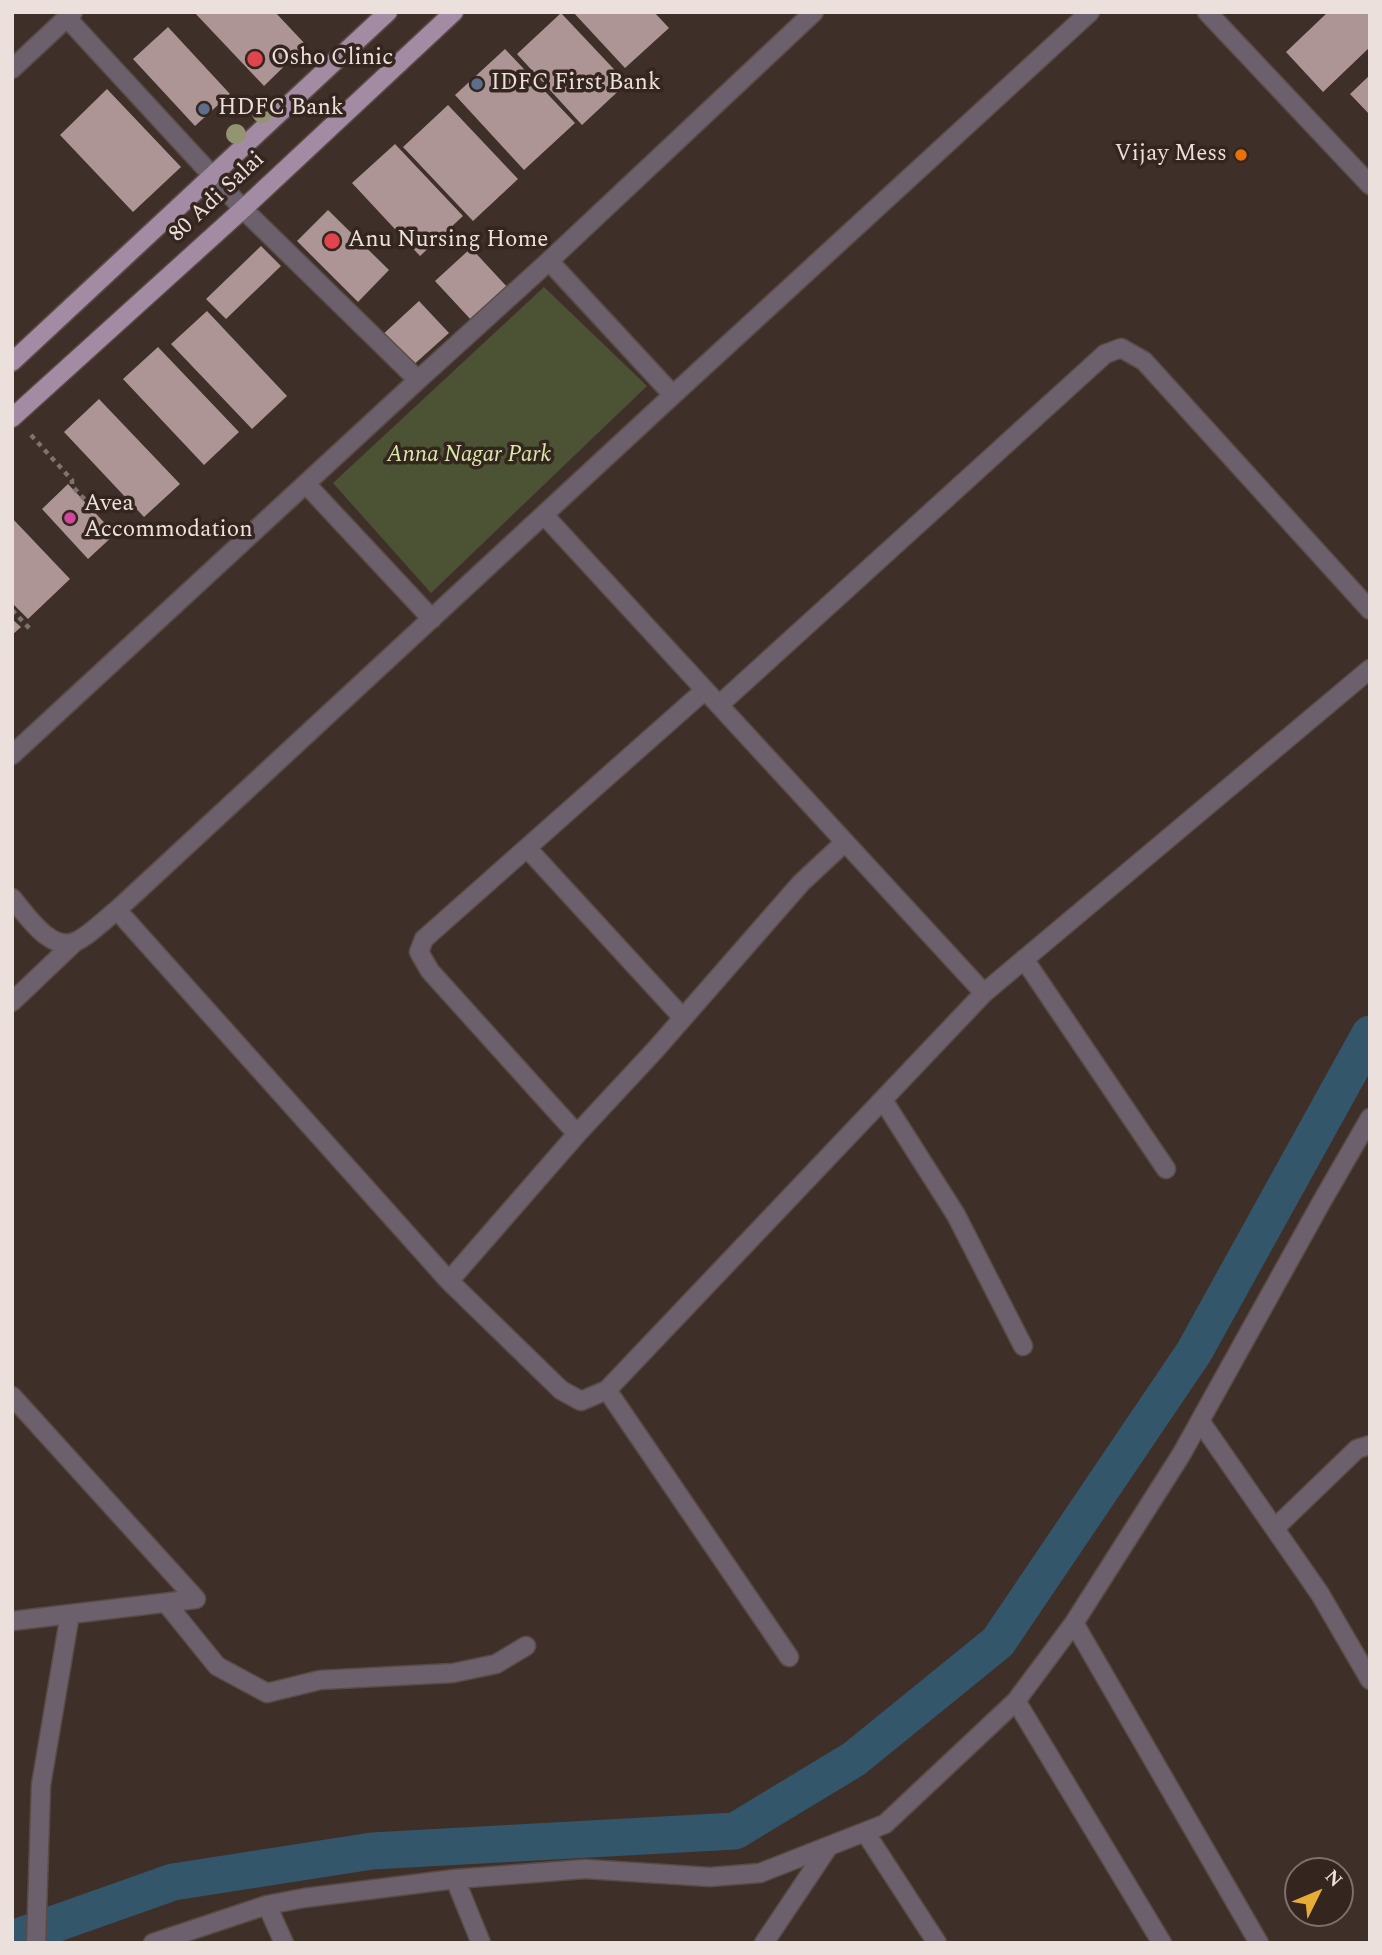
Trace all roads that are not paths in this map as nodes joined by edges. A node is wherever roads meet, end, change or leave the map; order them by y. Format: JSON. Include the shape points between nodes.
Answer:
{"nodes":[{"id":1,"x":388,"y":12,"type":"edge"},
{"id":2,"x":454,"y":12,"type":"edge"},
{"id":3,"x":814,"y":12,"type":"edge"},
{"id":4,"x":1090,"y":12,"type":"edge"},
{"id":5,"x":1207,"y":12,"type":"edge"},
{"id":6,"x":70,"y":15,"type":"edge"},
{"id":7,"x":12,"y":69,"type":"edge"},
{"id":8,"x":213,"y":177,"type":"junction"},
{"id":9,"x":1370,"y":185,"type":"edge"},
{"id":10,"x":243,"y":209,"type":"junction"},
{"id":11,"x":549,"y":261,"type":"junction"},
{"id":12,"x":12,"y":362,"type":"edge"},
{"id":13,"x":418,"y":380,"type":"junction"},
{"id":14,"x":673,"y":395,"type":"junction"},
{"id":15,"x":13,"y":417,"type":"edge"},
{"id":16,"x":306,"y":484,"type":"junction"},
{"id":17,"x":544,"y":515,"type":"junction"},
{"id":18,"x":1370,"y":610,"type":"edge"},
{"id":19,"x":432,"y":619,"type":"junction"},
{"id":20,"x":1370,"y":669,"type":"edge"},
{"id":21,"x":705,"y":690,"type":"junction"},
{"id":22,"x":719,"y":705,"type":"junction"},
{"id":23,"x":12,"y":755,"type":"edge"},
{"id":24,"x":845,"y":842,"type":"junction"},
{"id":25,"x":527,"y":848,"type":"junction"},
{"id":26,"x":12,"y":898,"type":"edge"},
{"id":27,"x":117,"y":910,"type":"junction"},
{"id":28,"x":75,"y":942,"type":"junction"},
{"id":29,"x":1024,"y":959,"type":"junction"},
{"id":30,"x":984,"y":993,"type":"junction"},
{"id":31,"x":12,"y":1002,"type":"edge"},
{"id":32,"x":683,"y":1018,"type":"junction"},
{"id":33,"x":883,"y":1100,"type":"junction"},
{"id":34,"x":1370,"y":1118,"type":"edge"},
{"id":35,"x":577,"y":1134,"type":"junction"},
{"id":36,"x":1166,"y":1169,"type":"dead end"},
{"id":37,"x":449,"y":1281,"type":"junction"},
{"id":38,"x":1023,"y":1346,"type":"dead end"},
{"id":39,"x":607,"y":1390,"type":"junction"},
{"id":40,"x":12,"y":1396,"type":"edge"},
{"id":41,"x":1200,"y":1421,"type":"junction"},
{"id":42,"x":1370,"y":1445,"type":"edge"},
{"id":43,"x":1275,"y":1528,"type":"junction"},
{"id":44,"x":166,"y":1603,"type":"junction"},
{"id":45,"x":70,"y":1614,"type":"junction"},
{"id":46,"x":12,"y":1621,"type":"edge"},
{"id":47,"x":1074,"y":1623,"type":"junction"},
{"id":48,"x":526,"y":1646,"type":"dead end"},
{"id":49,"x":789,"y":1657,"type":"dead end"},
{"id":50,"x":1370,"y":1680,"type":"edge"},
{"id":51,"x":1016,"y":1701,"type":"junction"},
{"id":52,"x":865,"y":1832,"type":"junction"},
{"id":53,"x":829,"y":1846,"type":"junction"},
{"id":54,"x":456,"y":1879,"type":"junction"},
{"id":55,"x":267,"y":1905,"type":"junction"},
{"id":56,"x":36,"y":1943,"type":"edge"},
{"id":57,"x":153,"y":1943,"type":"edge"},
{"id":58,"x":284,"y":1943,"type":"edge"},
{"id":59,"x":481,"y":1943,"type":"edge"},
{"id":60,"x":764,"y":1943,"type":"edge"},
{"id":61,"x":937,"y":1943,"type":"edge"},
{"id":62,"x":1162,"y":1943,"type":"edge"},
{"id":63,"x":1259,"y":1943,"type":"edge"}],
"edges":[{"from":1,"to":8,"type":"main road","name":"80 Adi Salai"},
{"from":2,"to":10,"type":"main road","name":"80 Adi Salai"},
{"from":3,"to":11,"type":"street"},
{"from":4,"to":14,"type":"street"},
{"from":5,"to":9,"type":"street"},
{"from":6,"to":7,"type":"street"},
{"from":6,"to":8,"type":"street"},
{"from":8,"to":10,"type":"street"},
{"from":8,"to":12,"type":"main road","name":"80 Adi Salai"},
{"from":10,"to":13,"type":"street"},
{"from":10,"to":15,"type":"main road","name":"80 Adi Salai"},
{"from":11,"to":13,"type":"street"},
{"from":11,"to":14,"type":"street"},
{"from":13,"to":16,"type":"street"},
{"from":14,"to":17,"type":"street"},
{"from":16,"to":19,"type":"street"},
{"from":16,"to":23,"type":"street"},
{"from":17,"to":19,"type":"street"},
{"from":17,"to":21,"type":"street"},
{"from":18,"to":22,"type":"street","via":[[1144,361],[1121,348],[1105,354]]},
{"from":19,"to":27,"type":"street"},
{"from":20,"to":29,"type":"street"},
{"from":21,"to":22,"type":"street"},
{"from":21,"to":25,"type":"street"},
{"from":22,"to":24,"type":"street"},
{"from":24,"to":30,"type":"street"},
{"from":24,"to":32,"type":"street","via":[[801,883]]},
{"from":25,"to":32,"type":"street"},
{"from":25,"to":35,"type":"street","via":[[424,939],[419,953],[429,971]]},
{"from":26,"to":28,"type":"street","via":[[40,932],[58,943]]},
{"from":27,"to":28,"type":"street"},
{"from":27,"to":37,"type":"street"},
{"from":28,"to":31,"type":"street"},
{"from":29,"to":30,"type":"street"},
{"from":29,"to":36,"type":"street"},
{"from":30,"to":33,"type":"street"},
{"from":32,"to":35,"type":"street"},
{"from":33,"to":38,"type":"street","via":[[956,1215]]},
{"from":33,"to":39,"type":"street"},
{"from":34,"to":41,"type":"street"},
{"from":35,"to":37,"type":"street"},
{"from":37,"to":39,"type":"street","via":[[561,1390],[581,1401]]},
{"from":39,"to":49,"type":"street"},
{"from":40,"to":44,"type":"street","via":[[195,1599]]},
{"from":41,"to":43,"type":"street"},
{"from":41,"to":47,"type":"street"},
{"from":42,"to":43,"type":"street","via":[[1357,1449]]},
{"from":43,"to":50,"type":"street"},
{"from":44,"to":45,"type":"street"},
{"from":44,"to":48,"type":"street","via":[[218,1665],[267,1693],[320,1679],[453,1673],[496,1664]]},
{"from":45,"to":46,"type":"street"},
{"from":45,"to":56,"type":"street","via":[[41,1786]]},
{"from":47,"to":51,"type":"street"},
{"from":47,"to":63,"type":"street"},
{"from":51,"to":52,"type":"street","via":[[885,1824]]},
{"from":51,"to":62,"type":"street"},
{"from":52,"to":53,"type":"street"},
{"from":52,"to":61,"type":"street"},
{"from":53,"to":54,"type":"street","via":[[760,1872],[722,1876],[585,1869]]},
{"from":53,"to":60,"type":"street"},
{"from":54,"to":55,"type":"street"},
{"from":54,"to":59,"type":"street"},
{"from":55,"to":57,"type":"street"},
{"from":55,"to":58,"type":"street"}]}
